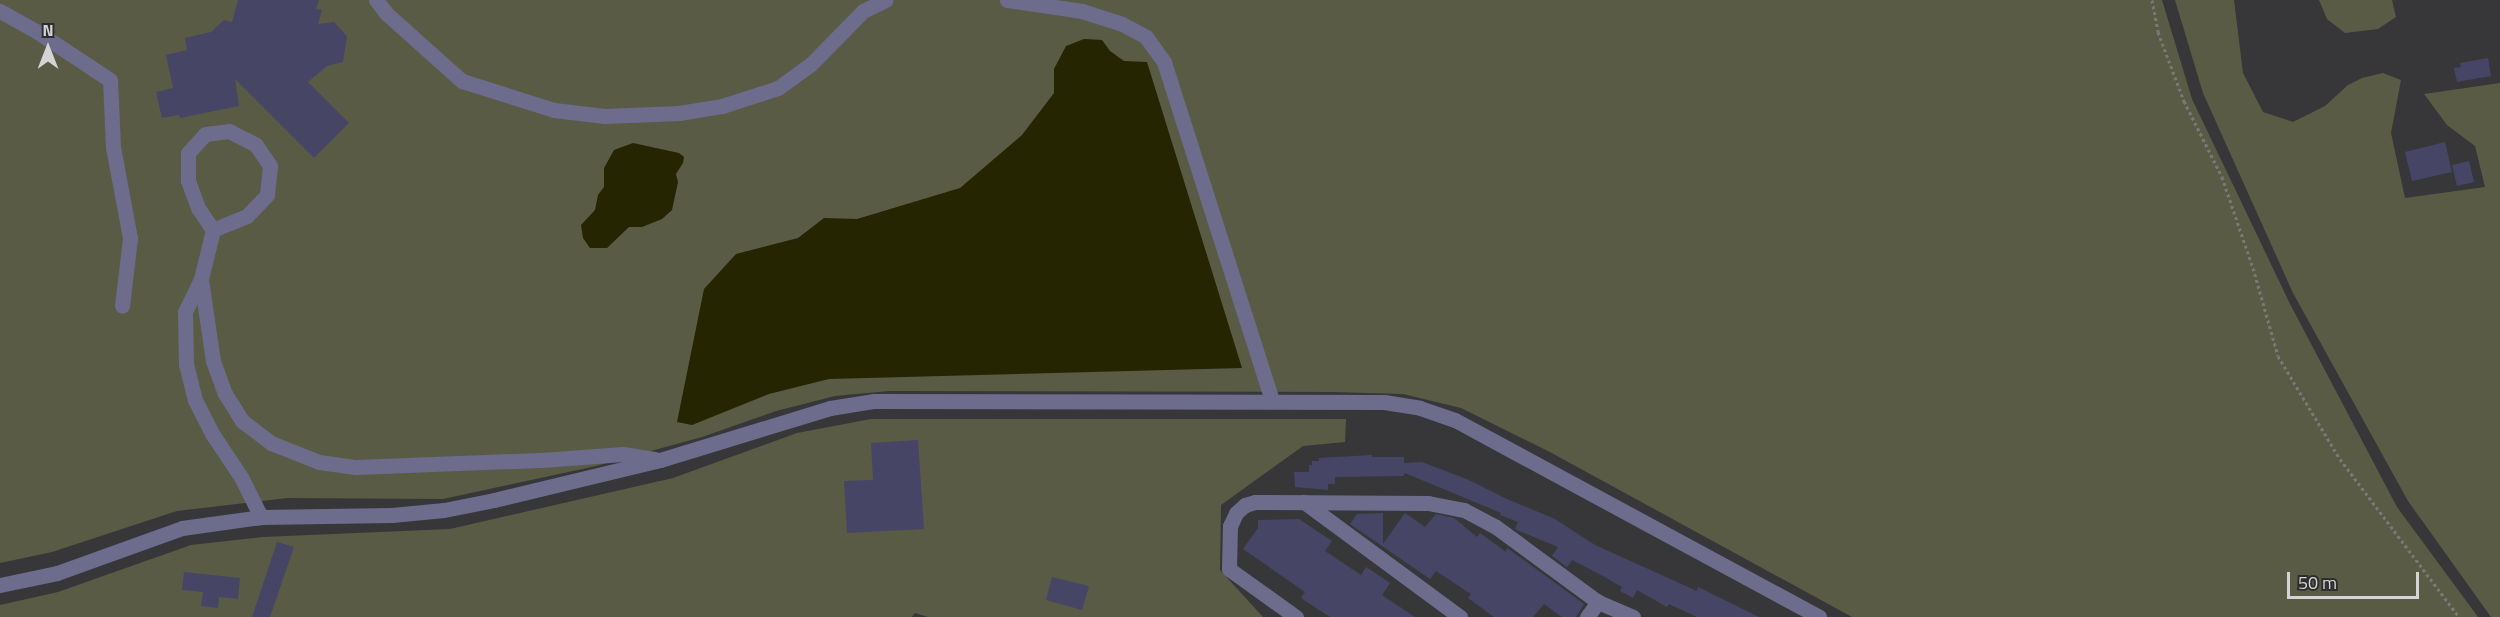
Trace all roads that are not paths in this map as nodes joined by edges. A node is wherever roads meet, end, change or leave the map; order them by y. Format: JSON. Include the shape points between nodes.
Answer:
{"nodes":[{"id":1,"x":376,"y":0,"type":"edge"},
{"id":2,"x":886,"y":0,"type":"edge"},
{"id":3,"x":1007,"y":0,"type":"edge"},
{"id":4,"x":0,"y":11,"type":"edge"},
{"id":5,"x":213,"y":230,"type":"junction"},
{"id":6,"x":201,"y":279,"type":"junction"},
{"id":7,"x":123,"y":306,"type":"dead end"},
{"id":8,"x":1272,"y":400,"type":"junction"},
{"id":9,"x":660,"y":460,"type":"junction"},
{"id":10,"x":1304,"y":502,"type":"junction"},
{"id":11,"x":261,"y":517,"type":"junction"},
{"id":12,"x":0,"y":585,"type":"edge"},
{"id":13,"x":1598,"y":602,"type":"junction"},
{"id":14,"x":1296,"y":617,"type":"edge"},
{"id":15,"x":1460,"y":617,"type":"edge"},
{"id":16,"x":1587,"y":617,"type":"edge"},
{"id":17,"x":1633,"y":617,"type":"edge"},
{"id":18,"x":1819,"y":617,"type":"edge"}],
"edges":[{"from":1,"to":2,"type":"street","via":[[462,81],[554,110],[605,116],[711,108],[778,88],[811,64],[863,11]]},
{"from":3,"to":8,"type":"street","via":[[1082,11],[1122,24],[1146,37],[1164,62]]},
{"from":4,"to":7,"type":"street","via":[[110,80],[113,147],[130,238]]},
{"from":5,"to":5,"type":"street","via":[[198,208],[188,181],[188,153],[205,134],[229,131],[256,145],[270,166],[267,195],[247,216]]},
{"from":5,"to":6,"type":"street"},
{"from":6,"to":9,"type":"street","via":[[213,362],[224,392],[242,421],[264,437],[309,458],[356,467],[623,454]]},
{"from":6,"to":11,"type":"street","via":[[185,312],[186,364],[195,400]]},
{"from":8,"to":9,"type":"street","via":[[874,401],[830,408]]},
{"from":8,"to":18,"type":"street","via":[[1384,402],[1444,415]]},
{"from":9,"to":11,"type":"street","via":[[444,510],[392,515]]},
{"from":10,"to":13,"type":"street","via":[[1428,502],[1464,510],[1496,527]]},
{"from":10,"to":14,"type":"street","via":[[1245,505],[1230,526],[1229,569]]},
{"from":10,"to":15,"type":"street"},
{"from":11,"to":12,"type":"street","via":[[182,528],[57,573]]},
{"from":13,"to":16,"type":"street"},
{"from":13,"to":17,"type":"street"}]}
